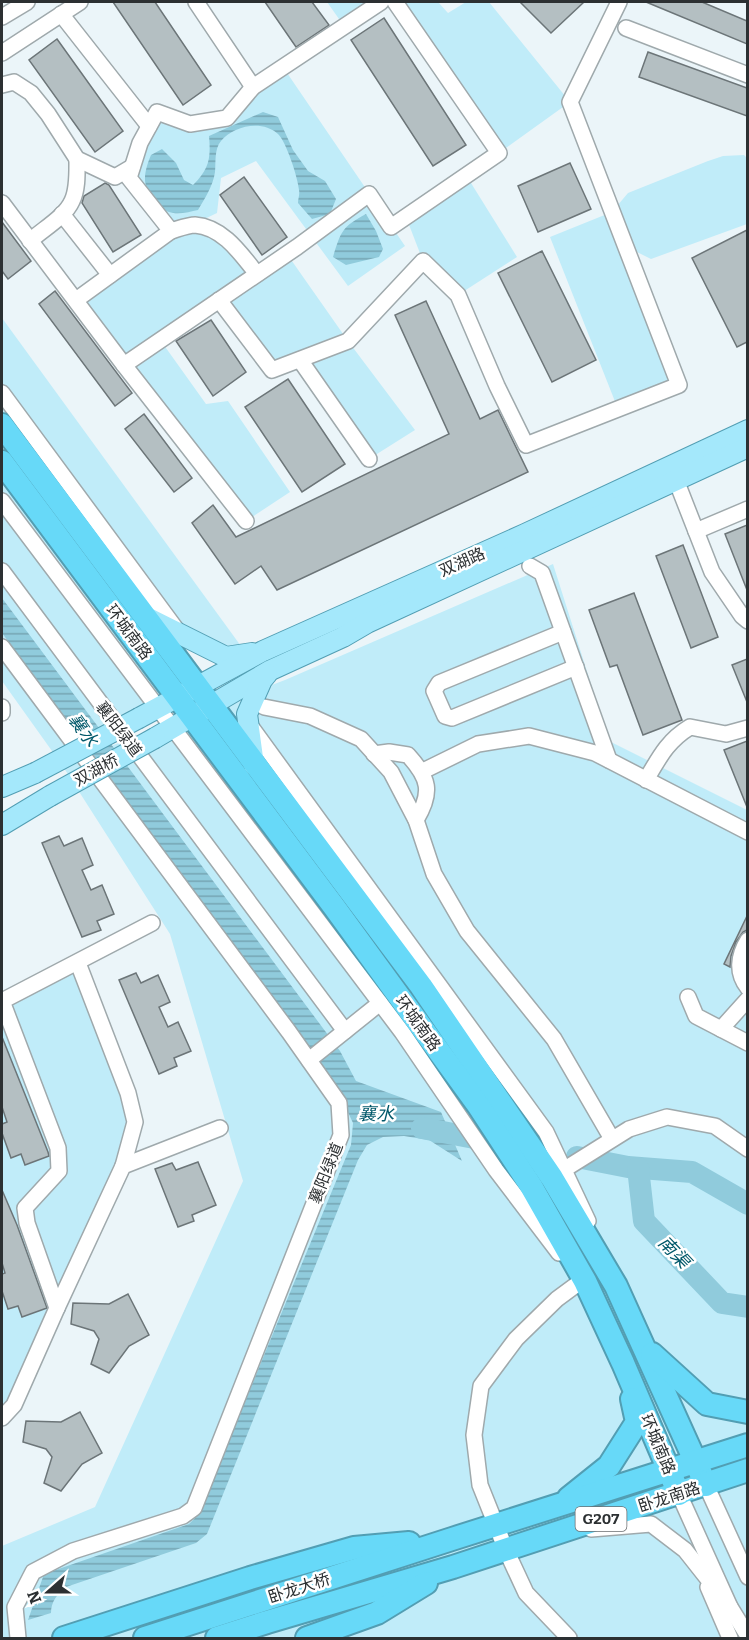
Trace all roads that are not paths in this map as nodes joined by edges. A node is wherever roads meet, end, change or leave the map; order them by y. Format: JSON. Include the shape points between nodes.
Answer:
{"nodes":[{"id":1,"x":27,"y":2,"type":"edge"},
{"id":2,"x":80,"y":2,"type":"edge"},
{"id":3,"x":196,"y":2,"type":"edge"},
{"id":4,"x":381,"y":2,"type":"edge"},
{"id":5,"x":395,"y":2,"type":"edge"},
{"id":6,"x":619,"y":2,"type":"edge"},
{"id":7,"x":62,"y":14,"type":"junction"},
{"id":8,"x":2,"y":17,"type":"edge"},
{"id":9,"x":626,"y":28,"type":"dead end"},
{"id":10,"x":2,"y":54,"type":"edge"},
{"id":11,"x":747,"y":75,"type":"edge"},
{"id":12,"x":2,"y":85,"type":"edge"},
{"id":13,"x":253,"y":87,"type":"junction"},
{"id":14,"x":149,"y":126,"type":"junction"},
{"id":15,"x":77,"y":159,"type":"junction"},
{"id":16,"x":132,"y":167,"type":"junction"},
{"id":17,"x":2,"y":202,"type":"edge"},
{"id":18,"x":62,"y":214,"type":"junction"},
{"id":19,"x":171,"y":231,"type":"junction"},
{"id":20,"x":30,"y":241,"type":"junction"},
{"id":21,"x":257,"y":274,"type":"junction"},
{"id":22,"x":110,"y":275,"type":"junction"},
{"id":23,"x":76,"y":300,"type":"junction"},
{"id":24,"x":219,"y":300,"type":"junction"},
{"id":25,"x":300,"y":360,"type":"junction"},
{"id":26,"x":124,"y":365,"type":"junction"},
{"id":27,"x":2,"y":393,"type":"edge"},
{"id":28,"x":2,"y":425,"type":"edge"},
{"id":29,"x":747,"y":430,"type":"edge"},
{"id":30,"x":747,"y":447,"type":"edge"},
{"id":31,"x":369,"y":459,"type":"dead end"},
{"id":32,"x":2,"y":462,"type":"edge"},
{"id":33,"x":676,"y":480,"type":"junction"},
{"id":34,"x":2,"y":501,"type":"edge"},
{"id":35,"x":747,"y":509,"type":"edge"},
{"id":36,"x":246,"y":522,"type":"dead end"},
{"id":37,"x":696,"y":531,"type":"junction"},
{"id":38,"x":530,"y":566,"type":"dead end"},
{"id":39,"x":2,"y":571,"type":"edge"},
{"id":40,"x":142,"y":615,"type":"junction"},
{"id":41,"x":747,"y":621,"type":"edge"},
{"id":42,"x":563,"y":632,"type":"junction"},
{"id":43,"x":179,"y":633,"type":"junction"},
{"id":44,"x":2,"y":647,"type":"edge"},
{"id":45,"x":263,"y":651,"type":"junction"},
{"id":46,"x":576,"y":667,"type":"junction"},
{"id":47,"x":271,"y":670,"type":"junction"},
{"id":48,"x":187,"y":692,"type":"junction"},
{"id":49,"x":264,"y":707,"type":"dead end"},
{"id":50,"x":2,"y":708,"type":"edge"},
{"id":51,"x":202,"y":712,"type":"junction"},
{"id":52,"x":2,"y":713,"type":"edge"},
{"id":53,"x":148,"y":713,"type":"junction"},
{"id":54,"x":249,"y":724,"type":"junction"},
{"id":55,"x":747,"y":728,"type":"edge"},
{"id":56,"x":164,"y":733,"type":"junction"},
{"id":57,"x":374,"y":754,"type":"junction"},
{"id":58,"x":609,"y":760,"type":"junction"},
{"id":59,"x":254,"y":765,"type":"junction"},
{"id":60,"x":423,"y":771,"type":"junction"},
{"id":61,"x":646,"y":780,"type":"junction"},
{"id":62,"x":2,"y":787,"type":"edge"},
{"id":63,"x":417,"y":820,"type":"junction"},
{"id":64,"x":2,"y":825,"type":"edge"},
{"id":65,"x":747,"y":832,"type":"edge"},
{"id":66,"x":152,"y":923,"type":"dead end"},
{"id":67,"x":747,"y":940,"type":"edge"},
{"id":68,"x":78,"y":963,"type":"junction"},
{"id":69,"x":747,"y":988,"type":"edge"},
{"id":70,"x":688,"y":998,"type":"dead end"},
{"id":71,"x":747,"y":999,"type":"edge"},
{"id":72,"x":380,"y":1003,"type":"junction"},
{"id":73,"x":721,"y":1029,"type":"junction"},
{"id":74,"x":342,"y":1033,"type":"junction"},
{"id":75,"x":747,"y":1043,"type":"edge"},
{"id":76,"x":309,"y":1060,"type":"junction"},
{"id":77,"x":220,"y":1128,"type":"dead end"},
{"id":78,"x":612,"y":1138,"type":"junction"},
{"id":79,"x":747,"y":1149,"type":"edge"},
{"id":80,"x":123,"y":1166,"type":"junction"},
{"id":81,"x":559,"y":1174,"type":"junction"},
{"id":82,"x":587,"y":1290,"type":"junction"},
{"id":83,"x":57,"y":1308,"type":"junction"},
{"id":84,"x":645,"y":1348,"type":"junction"},
{"id":85,"x":623,"y":1363,"type":"junction"},
{"id":86,"x":747,"y":1412,"type":"edge"},
{"id":87,"x":2,"y":1418,"type":"edge"},
{"id":88,"x":747,"y":1446,"type":"edge"},
{"id":89,"x":696,"y":1463,"type":"junction"},
{"id":90,"x":747,"y":1470,"type":"edge"},
{"id":91,"x":669,"y":1471,"type":"junction"},
{"id":92,"x":706,"y":1485,"type":"junction"},
{"id":93,"x":679,"y":1494,"type":"junction"},
{"id":94,"x":560,"y":1505,"type":"junction"},
{"id":95,"x":496,"y":1525,"type":"junction"},
{"id":96,"x":564,"y":1531,"type":"junction"},
{"id":97,"x":452,"y":1539,"type":"junction"},
{"id":98,"x":506,"y":1550,"type":"junction"},
{"id":99,"x":453,"y":1567,"type":"junction"},
{"id":100,"x":701,"y":1571,"type":"junction"},
{"id":101,"x":747,"y":1577,"type":"edge"},
{"id":102,"x":730,"y":1607,"type":"junction"},
{"id":103,"x":747,"y":1636,"type":"edge"},
{"id":104,"x":18,"y":1638,"type":"edge"},
{"id":105,"x":64,"y":1638,"type":"edge"},
{"id":106,"x":145,"y":1638,"type":"edge"},
{"id":107,"x":217,"y":1638,"type":"edge"},
{"id":108,"x":310,"y":1638,"type":"edge"},
{"id":109,"x":569,"y":1638,"type":"edge"},
{"id":110,"x":730,"y":1638,"type":"edge"}],
"edges":[{"from":1,"to":8,"type":"street"},
{"from":2,"to":7,"type":"street"},
{"from":3,"to":13,"type":"street"},
{"from":4,"to":13,"type":"street"},
{"from":5,"to":21,"type":"street","via":[[499,153],[391,227],[369,194]]},
{"from":6,"to":25,"type":"street","via":[[570,102],[679,385],[526,445],[458,295],[423,261],[348,341]]},
{"from":7,"to":10,"type":"street"},
{"from":7,"to":14,"type":"street"},
{"from":9,"to":11,"type":"street"},
{"from":12,"to":15,"type":"street","via":[[14,82],[31,93]]},
{"from":13,"to":14,"type":"street","via":[[227,118],[190,124],[157,112]]},
{"from":14,"to":16,"type":"street"},
{"from":15,"to":16,"type":"street","via":[[115,177]]},
{"from":15,"to":18,"type":"street","via":[[72,201]]},
{"from":16,"to":19,"type":"street","via":[[129,178]]},
{"from":17,"to":20,"type":"street"},
{"from":18,"to":20,"type":"street"},
{"from":18,"to":22,"type":"street"},
{"from":19,"to":21,"type":"street","via":[[193,225],[216,231],[239,250]]},
{"from":19,"to":22,"type":"street"},
{"from":20,"to":23,"type":"street"},
{"from":21,"to":24,"type":"street"},
{"from":22,"to":23,"type":"street"},
{"from":23,"to":26,"type":"street"},
{"from":24,"to":25,"type":"street","via":[[272,370]]},
{"from":24,"to":26,"type":"street"},
{"from":25,"to":31,"type":"street"},
{"from":26,"to":36,"type":"street"},
{"from":27,"to":43,"type":"street"},
{"from":28,"to":40,"type":"highway","name":"环城南路"},
{"from":29,"to":45,"type":"main road","name":"双湖路"},
{"from":30,"to":33,"type":"main road","name":"双湖路"},
{"from":32,"to":48,"type":"highway","name":"环城南路"},
{"from":33,"to":37,"type":"street"},
{"from":33,"to":47,"type":"main road","name":"双湖路"},
{"from":34,"to":53,"type":"street"},
{"from":35,"to":37,"type":"street"},
{"from":37,"to":41,"type":"street","via":[[712,572]]},
{"from":38,"to":42,"type":"street","via":[[542,573]]},
{"from":39,"to":74,"type":"street","name":"襄阳绿道"},
{"from":40,"to":43,"type":"main road"},
{"from":40,"to":48,"type":"highway","name":"环城南路"},
{"from":42,"to":46,"type":"street"},
{"from":42,"to":46,"type":"street","via":[[439,683],[435,691],[445,716],[452,718]]},
{"from":43,"to":45,"type":"main road","via":[[226,657]]},
{"from":44,"to":76,"type":"street","name":"襄阳绿道"},
{"from":45,"to":48,"type":"main road","name":"双湖路"},
{"from":46,"to":58,"type":"street"},
{"from":47,"to":51,"type":"main road","name":"双湖路"},
{"from":47,"to":54,"type":"main road","via":[[262,680],[247,714]]},
{"from":48,"to":51,"type":"highway","name":"环城南路"},
{"from":48,"to":53,"type":"main road","name":"双湖桥"},
{"from":49,"to":57,"type":"street","via":[[310,716],[361,739]]},
{"from":50,"to":52,"type":"street"},
{"from":51,"to":56,"type":"main road","name":"双湖桥"},
{"from":51,"to":59,"type":"highway","name":"环城南路"},
{"from":51,"to":82,"type":"highway","name":"环城南路","via":[[335,908],[478,1106],[531,1186]]},
{"from":53,"to":56,"type":"street"},
{"from":53,"to":62,"type":"main road","name":"双湖桥","bridge":true},
{"from":54,"to":59,"type":"main road"},
{"from":54,"to":81,"type":"street","via":[[546,1132]]},
{"from":55,"to":61,"type":"street","via":[[726,734],[690,727],[675,736]]},
{"from":56,"to":64,"type":"main road","name":"双湖桥","bridge":true},
{"from":56,"to":72,"type":"street"},
{"from":57,"to":60,"type":"street","via":[[408,755]]},
{"from":57,"to":63,"type":"street","via":[[391,772]]},
{"from":58,"to":60,"type":"street","via":[[530,736],[478,744]]},
{"from":58,"to":61,"type":"street"},
{"from":59,"to":81,"type":"highway","name":"环城南路","via":[[421,986],[502,1103]]},
{"from":60,"to":63,"type":"street","via":[[427,787],[425,804]]},
{"from":61,"to":65,"type":"street"},
{"from":63,"to":78,"type":"street","via":[[434,874],[467,931],[554,1039]]},
{"from":66,"to":68,"type":"street"},
{"from":67,"to":69,"type":"street","via":[[739,961]]},
{"from":68,"to":80,"type":"street","via":[[128,1093],[135,1122]]},
{"from":68,"to":83,"type":"street","via":[[2,1001],[58,1148],[59,1171],[25,1208]]},
{"from":70,"to":73,"type":"street","via":[[696,1016]]},
{"from":71,"to":73,"type":"street"},
{"from":72,"to":74,"type":"street"},
{"from":72,"to":82,"type":"street","via":[[496,1170]]},
{"from":73,"to":75,"type":"street"},
{"from":74,"to":76,"type":"street"},
{"from":76,"to":104,"type":"street","name":"襄阳绿道","via":[[339,1103],[341,1135],[194,1508],[183,1516],[73,1551],[33,1572],[15,1607]]},
{"from":77,"to":80,"type":"street"},
{"from":78,"to":79,"type":"street","via":[[667,1117],[715,1126]]},
{"from":78,"to":81,"type":"street"},
{"from":80,"to":83,"type":"street"},
{"from":81,"to":84,"type":"highway","name":"环城南路"},
{"from":82,"to":85,"type":"highway","name":"环城南路"},
{"from":82,"to":95,"type":"street","via":[[557,1299],[516,1339],[481,1386],[474,1435],[480,1485]]},
{"from":83,"to":87,"type":"street","via":[[14,1405]]},
{"from":84,"to":86,"type":"highway","via":[[707,1404]]},
{"from":84,"to":89,"type":"highway","name":"环城南路"},
{"from":85,"to":91,"type":"highway","name":"环城南路"},
{"from":85,"to":94,"type":"highway","via":[[637,1422],[609,1466]]},
{"from":88,"to":89,"type":"highway","name":"卧龙南路","number":"G207"},
{"from":89,"to":91,"type":"highway","name":"卧龙南路","number":"G207"},
{"from":89,"to":92,"type":"highway","name":"环城南路"},
{"from":90,"to":92,"type":"highway","name":"卧龙南路","number":"G207"},
{"from":91,"to":93,"type":"highway","name":"环城南路"},
{"from":91,"to":94,"type":"highway","name":"卧龙南路","number":"G207"},
{"from":92,"to":93,"type":"highway","name":"卧龙南路","number":"G207"},
{"from":92,"to":101,"type":"street","name":"环城南路"},
{"from":93,"to":96,"type":"highway","name":"卧龙南路","number":"G207"},
{"from":93,"to":102,"type":"street","name":"环城南路"},
{"from":94,"to":95,"type":"highway","name":"卧龙南路","number":"G207"},
{"from":95,"to":97,"type":"highway","name":"卧龙南路","number":"G207"},
{"from":95,"to":98,"type":"street"},
{"from":96,"to":98,"type":"highway","name":"卧龙南路","number":"G207"},
{"from":96,"to":100,"type":"street","via":[[651,1524],[684,1550]]},
{"from":97,"to":105,"type":"highway","via":[[354,1548]]},
{"from":97,"to":106,"type":"highway","name":"卧龙大桥","number":"G207"},
{"from":98,"to":99,"type":"highway","name":"卧龙南路","number":"G207"},
{"from":98,"to":109,"type":"street","via":[[526,1593]]},
{"from":99,"to":107,"type":"highway","name":"卧龙大桥","number":"G207"},
{"from":99,"to":108,"type":"highway","via":[[377,1613]]},
{"from":100,"to":102,"type":"street"},
{"from":100,"to":110,"type":"street"},
{"from":102,"to":103,"type":"street","name":"环城南路"}]}
